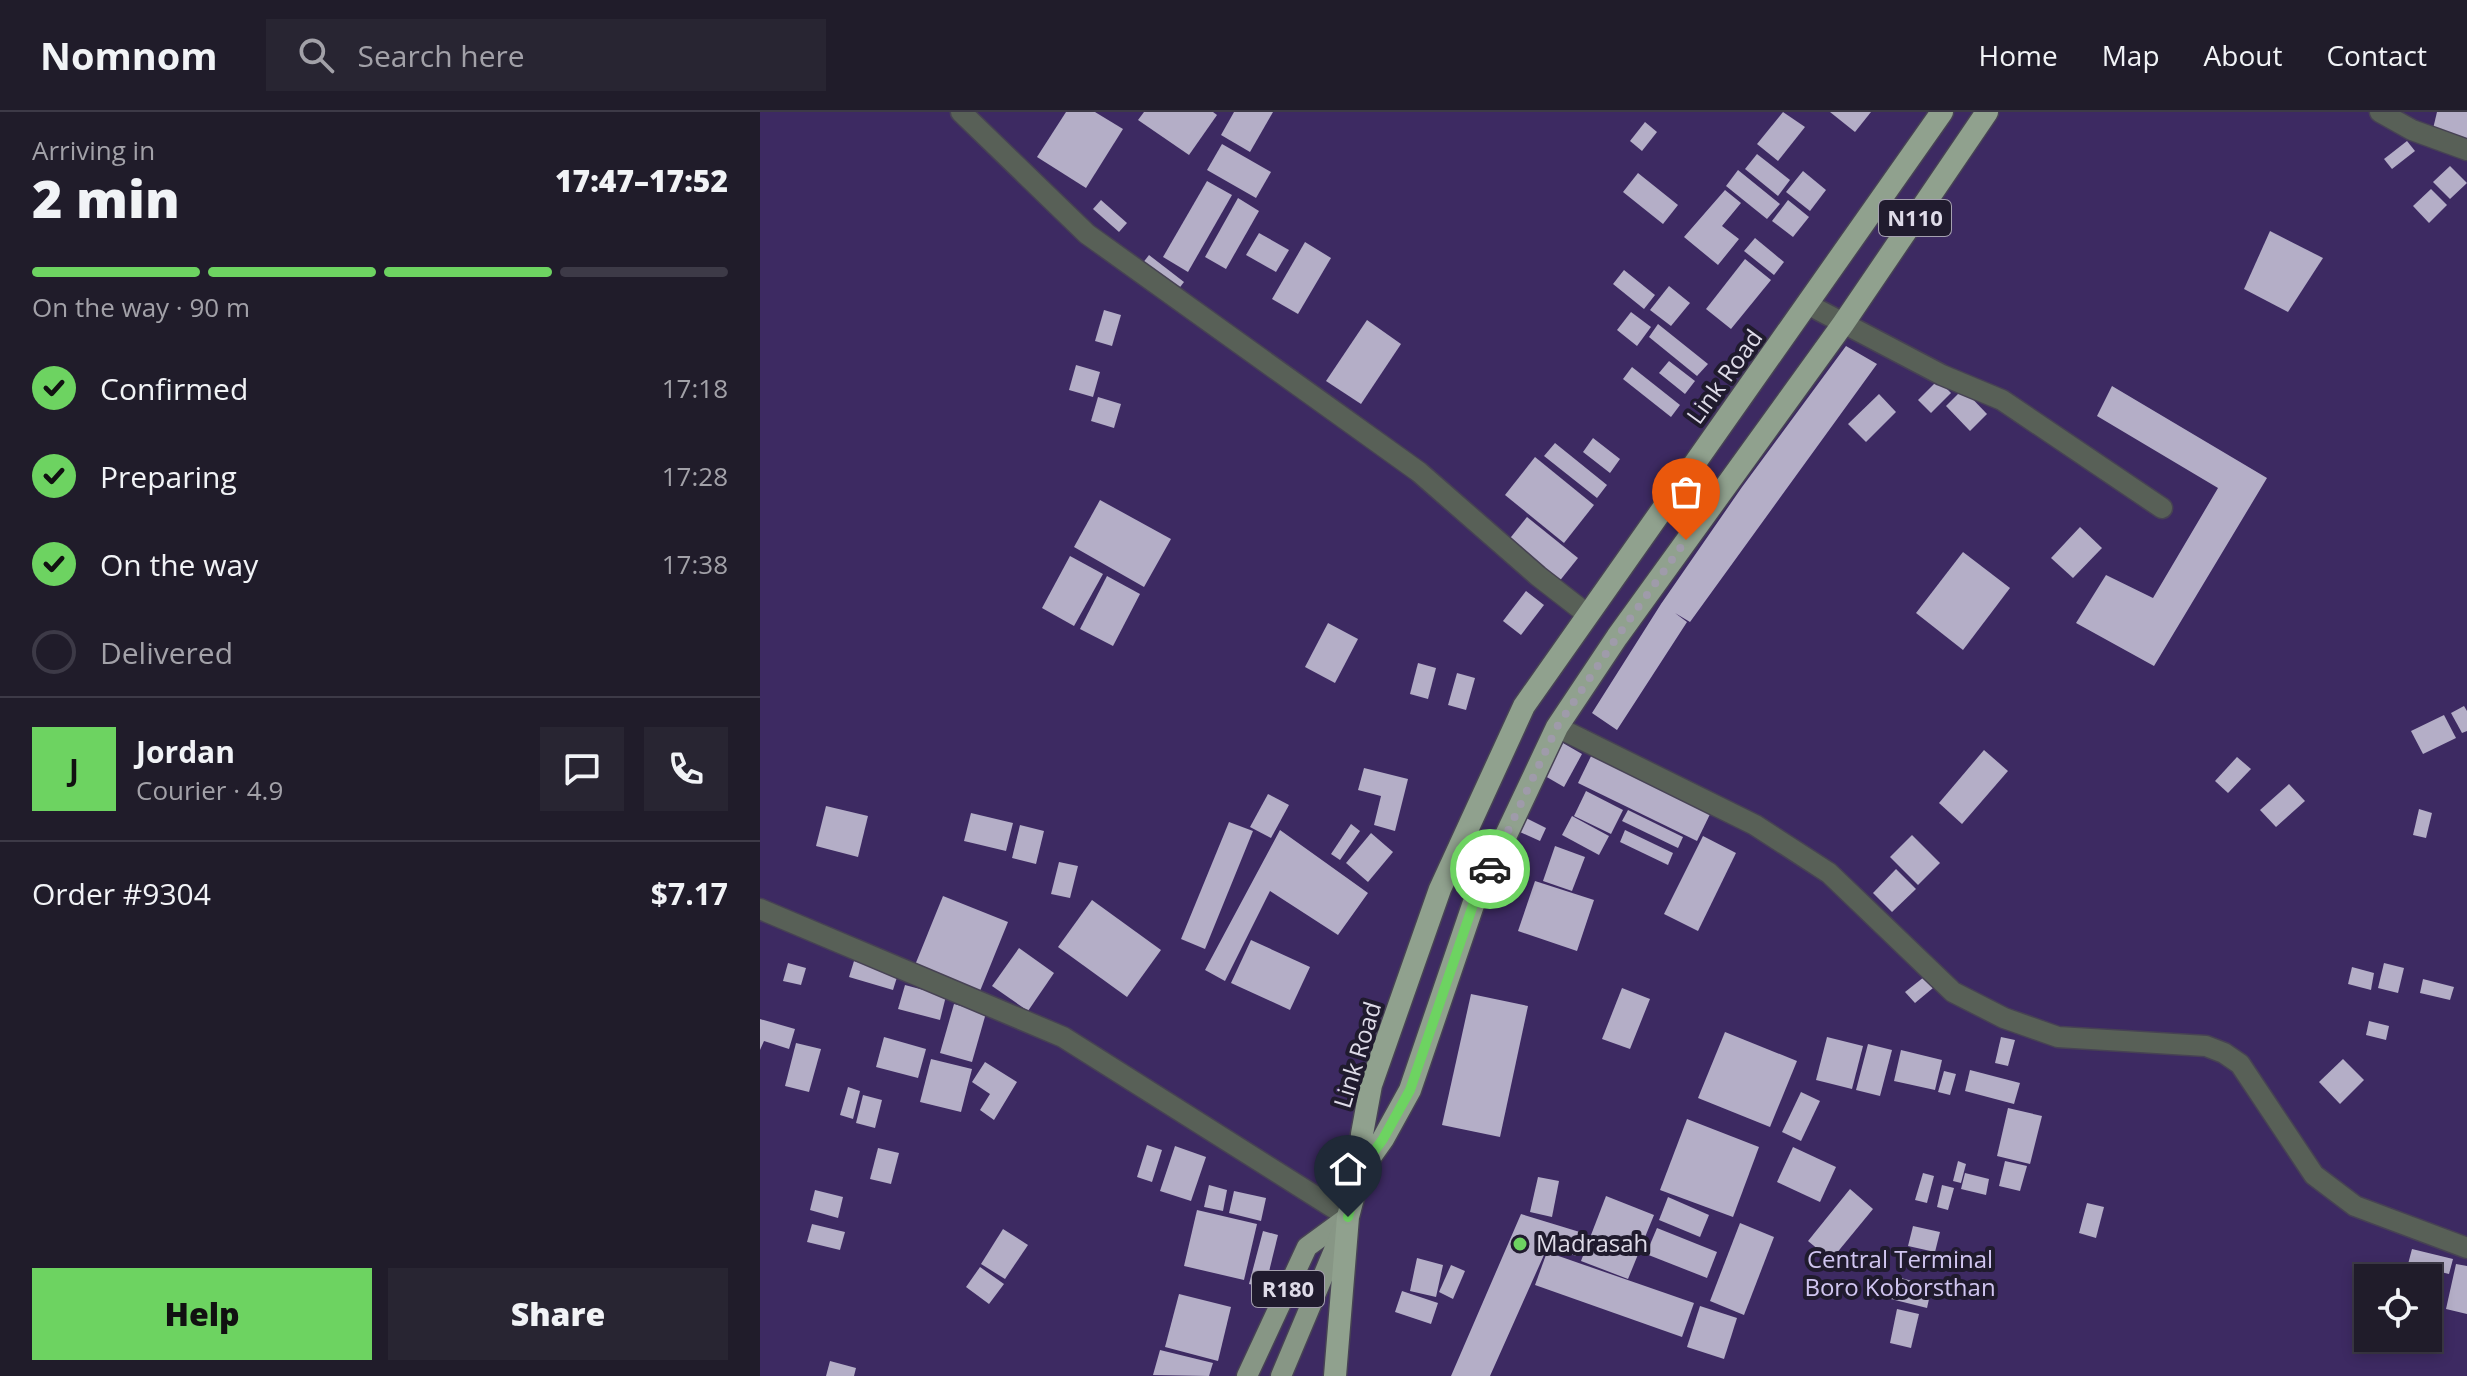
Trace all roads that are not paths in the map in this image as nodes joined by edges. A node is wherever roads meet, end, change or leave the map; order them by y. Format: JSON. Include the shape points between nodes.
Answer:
{"nodes":[{"id":1,"x":961,"y":112,"type":"edge"},
{"id":2,"x":1942,"y":112,"type":"edge"},
{"id":3,"x":1987,"y":112,"type":"edge"},
{"id":4,"x":2380,"y":112,"type":"edge"},
{"id":5,"x":2467,"y":150,"type":"edge"},
{"id":6,"x":1809,"y":305,"type":"junction"},
{"id":7,"x":1843,"y":324,"type":"junction"},
{"id":8,"x":2162,"y":508,"type":"dead end"},
{"id":9,"x":1587,"y":614,"type":"junction"},
{"id":10,"x":1557,"y":727,"type":"junction"},
{"id":11,"x":760,"y":909,"type":"edge"},
{"id":12,"x":1360,"y":1171,"type":"junction"},
{"id":13,"x":1348,"y":1217,"type":"junction"},
{"id":14,"x":2467,"y":1248,"type":"edge"},
{"id":15,"x":1247,"y":1376,"type":"edge"},
{"id":16,"x":1281,"y":1376,"type":"edge"},
{"id":17,"x":1335,"y":1376,"type":"edge"}],
"edges":[{"from":1,"to":9,"type":"street","via":[[1087,234],[1419,472]]},
{"from":2,"to":6,"type":"highway","name":"Link Road","number":"N110"},
{"from":3,"to":7,"type":"highway","number":"N110"},
{"from":4,"to":5,"type":"street"},
{"from":6,"to":7,"type":"street"},
{"from":6,"to":9,"type":"highway","name":"Link Road","number":"N110"},
{"from":7,"to":8,"type":"street","via":[[2002,400]]},
{"from":7,"to":10,"type":"highway","number":"N110"},
{"from":9,"to":12,"type":"highway","name":"Link Road","number":"N110","via":[[1524,706],[1440,889],[1371,1085]]},
{"from":10,"to":12,"type":"highway","number":"N110","via":[[1473,905],[1410,1090]]},
{"from":10,"to":14,"type":"street","via":[[1780,841],[1829,873],[1953,992],[2004,1018],[2058,1037],[2206,1046],[2224,1053],[2240,1064],[2314,1175],[2355,1206]]},
{"from":11,"to":13,"type":"street","via":[[1063,1037]]},
{"from":12,"to":13,"type":"highway","number":"N110"},
{"from":13,"to":15,"type":"main road","number":"R180","via":[[1307,1247]]},
{"from":13,"to":16,"type":"main road","number":"R180"},
{"from":13,"to":17,"type":"highway","number":"N110"}]}
